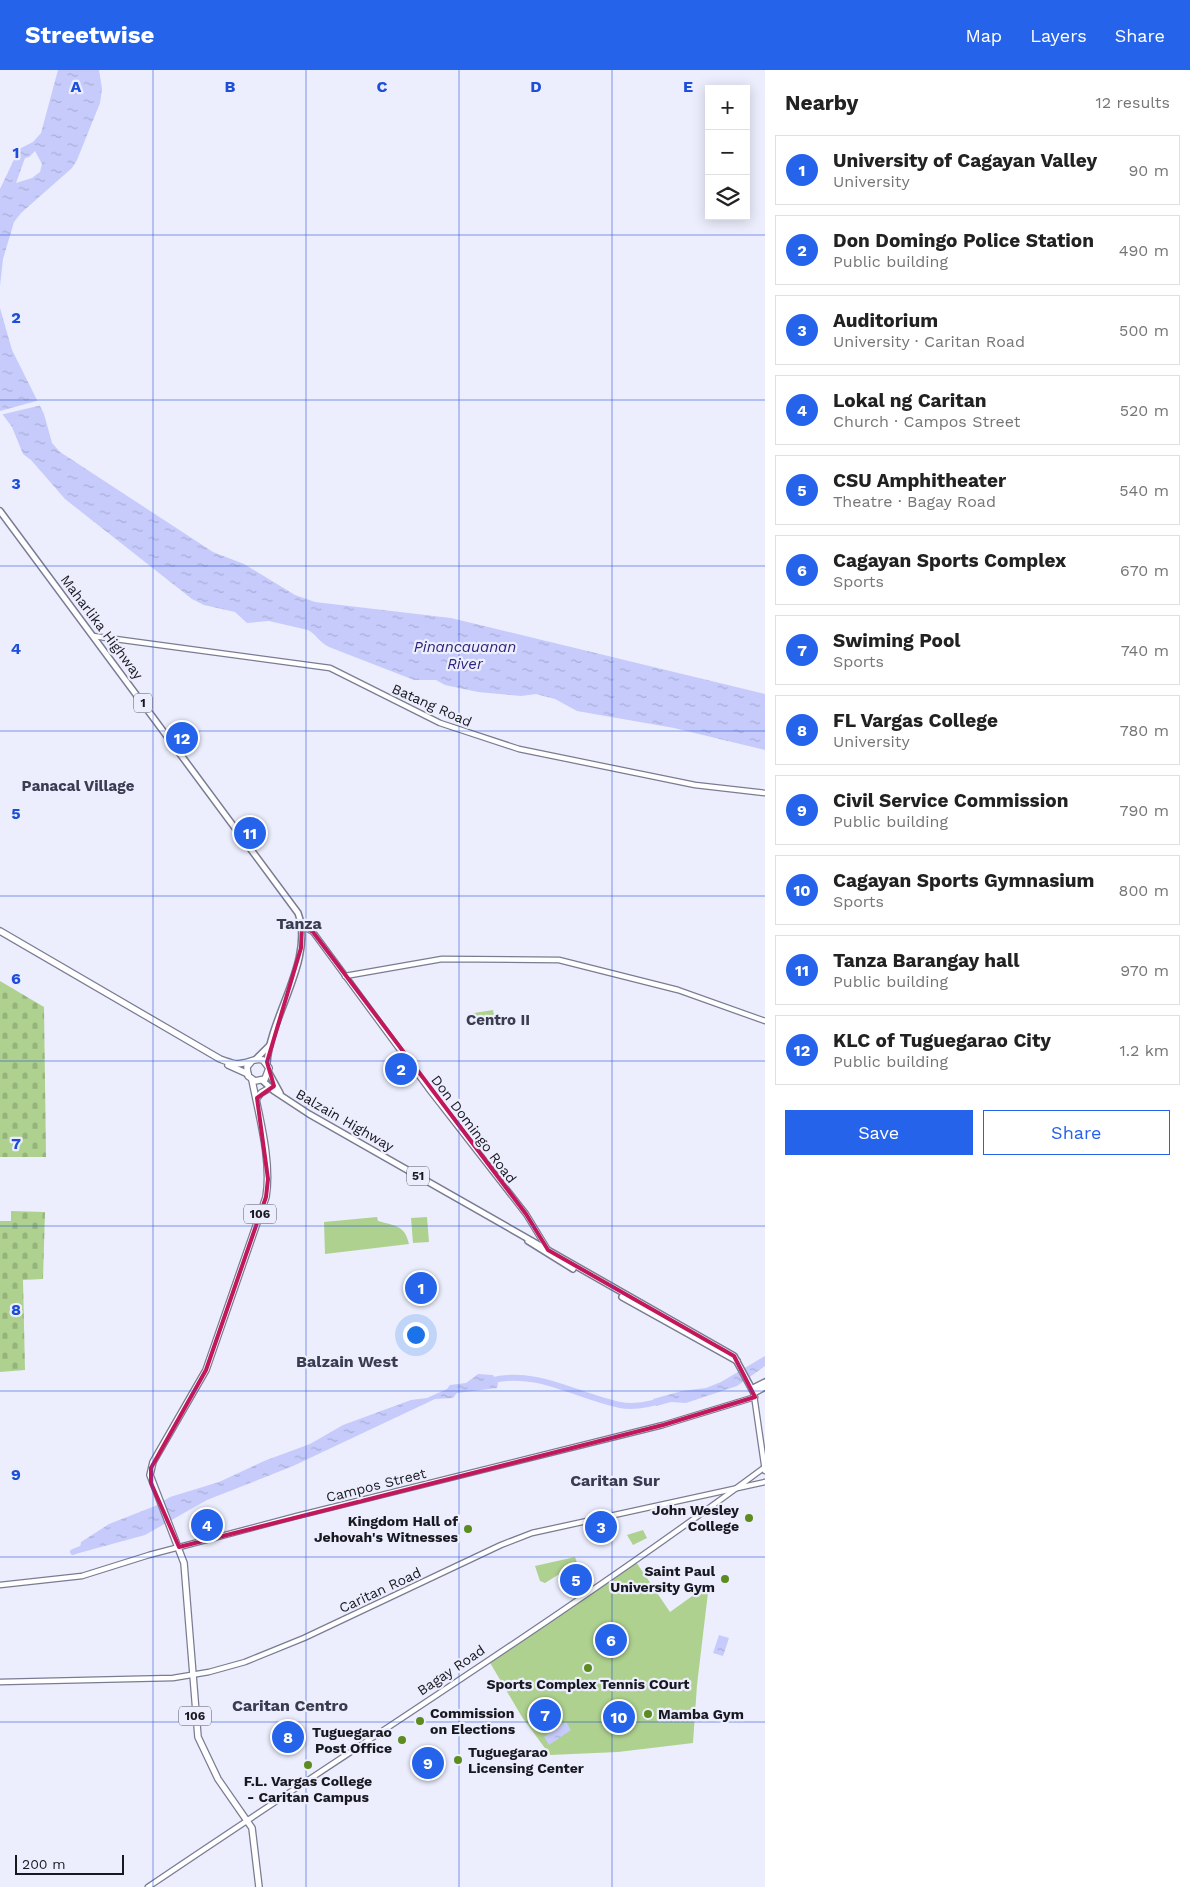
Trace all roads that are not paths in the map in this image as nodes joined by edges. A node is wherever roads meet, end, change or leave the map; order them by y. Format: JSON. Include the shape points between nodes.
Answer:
{"nodes":[{"id":1,"x":0,"y":511,"type":"edge"},
{"id":2,"x":93,"y":636,"type":"junction"},
{"id":3,"x":765,"y":793,"type":"edge"},
{"id":4,"x":302,"y":926,"type":"junction"},
{"id":5,"x":0,"y":931,"type":"edge"},
{"id":6,"x":345,"y":976,"type":"junction"},
{"id":7,"x":765,"y":1021,"type":"edge"},
{"id":8,"x":270,"y":1045,"type":"junction"},
{"id":9,"x":220,"y":1059,"type":"junction"},
{"id":10,"x":254,"y":1060,"type":"junction"},
{"id":11,"x":267,"y":1063,"type":"junction"},
{"id":12,"x":269,"y":1073,"type":"junction"},
{"id":13,"x":248,"y":1074,"type":"junction"},
{"id":14,"x":252,"y":1080,"type":"junction"},
{"id":15,"x":262,"y":1081,"type":"junction"},
{"id":16,"x":270,"y":1088,"type":"junction"},
{"id":17,"x":282,"y":1095,"type":"junction"},
{"id":18,"x":257,"y":1098,"type":"junction"},
{"id":19,"x":548,"y":1252,"type":"junction"},
{"id":20,"x":765,"y":1382,"type":"edge"},
{"id":21,"x":765,"y":1387,"type":"edge"},
{"id":22,"x":753,"y":1390,"type":"junction"},
{"id":23,"x":765,"y":1469,"type":"edge"},
{"id":24,"x":765,"y":1482,"type":"edge"},
{"id":25,"x":735,"y":1489,"type":"junction"},
{"id":26,"x":179,"y":1547,"type":"junction"},
{"id":27,"x":0,"y":1585,"type":"edge"},
{"id":28,"x":194,"y":1676,"type":"junction"},
{"id":29,"x":0,"y":1682,"type":"edge"},
{"id":30,"x":249,"y":1820,"type":"junction"},
{"id":31,"x":148,"y":1887,"type":"edge"},
{"id":32,"x":259,"y":1887,"type":"edge"}],
"edges":[{"from":1,"to":2,"type":"main road","name":"Maharlika Highway","number":"1"},
{"from":2,"to":3,"type":"main road","name":"Batang Road","via":[[330,668],[440,723],[519,750],[695,785]]},
{"from":2,"to":4,"type":"main road","name":"Maharlika Highway","number":"1","via":[[286,896],[298,913]]},
{"from":4,"to":6,"type":"main road","name":"Don Domingo Road","via":[[313,932]]},
{"from":4,"to":8,"type":"main road","name":"Maharlika Highway","number":"1","via":[[301,948]]},
{"from":5,"to":9,"type":"highway"},
{"from":6,"to":7,"type":"main road","via":[[437,959],[559,960],[678,990]]},
{"from":6,"to":19,"type":"main road","name":"Don Domingo Road","via":[[526,1214]]},
{"from":8,"to":10,"type":"main road","name":"Maharlika Highway","number":"1"},
{"from":8,"to":11,"type":"main road","name":"Maharlika Highway","number":"1"},
{"from":9,"to":10,"type":"highway","via":[[233,1064]]},
{"from":9,"to":13,"type":"highway"},
{"from":10,"to":11,"type":"highway"},
{"from":10,"to":13,"type":"highway","number":"1","via":[[248,1067]]},
{"from":11,"to":12,"type":"highway","number":"1"},
{"from":12,"to":15,"type":"highway"},
{"from":12,"to":17,"type":"main road","number":"51"},
{"from":13,"to":14,"type":"highway"},
{"from":14,"to":15,"type":"highway"},
{"from":14,"to":18,"type":"highway","number":"106"},
{"from":15,"to":16,"type":"main road","number":"51"},
{"from":15,"to":18,"type":"highway","number":"106"},
{"from":16,"to":17,"type":"main road","number":"51"},
{"from":16,"to":18,"type":"highway"},
{"from":17,"to":19,"type":"main road","name":"Balzain Highway","number":"51","via":[[307,1113]]},
{"from":18,"to":26,"type":"highway","number":"106","via":[[268,1179],[266,1197],[206,1370],[153,1462],[150,1476]]},
{"from":19,"to":22,"type":"main road","name":"Balzain Highway","number":"51","via":[[734,1356]]},
{"from":20,"to":22,"type":"main road"},
{"from":21,"to":22,"type":"main road"},
{"from":22,"to":23,"type":"main road"},
{"from":22,"to":26,"type":"main road","name":"Campos Street","via":[[655,1428]]},
{"from":23,"to":25,"type":"main road","name":"Bagay Road"},
{"from":24,"to":25,"type":"main road","name":"Caritan Road"},
{"from":25,"to":28,"type":"main road","name":"Caritan Road","via":[[532,1533],[253,1659]]},
{"from":25,"to":30,"type":"main road","name":"Bagay Road"},
{"from":26,"to":27,"type":"main road","name":"Campos Street","via":[[82,1576]]},
{"from":26,"to":28,"type":"highway","number":"106","via":[[184,1563]]},
{"from":28,"to":29,"type":"main road","name":"Caritan Road"},
{"from":28,"to":30,"type":"highway","number":"106","via":[[196,1728],[200,1744],[218,1779]]},
{"from":30,"to":31,"type":"main road","name":"Bagay Road"},
{"from":30,"to":32,"type":"highway","number":"106","via":[[254,1834]]}]}
